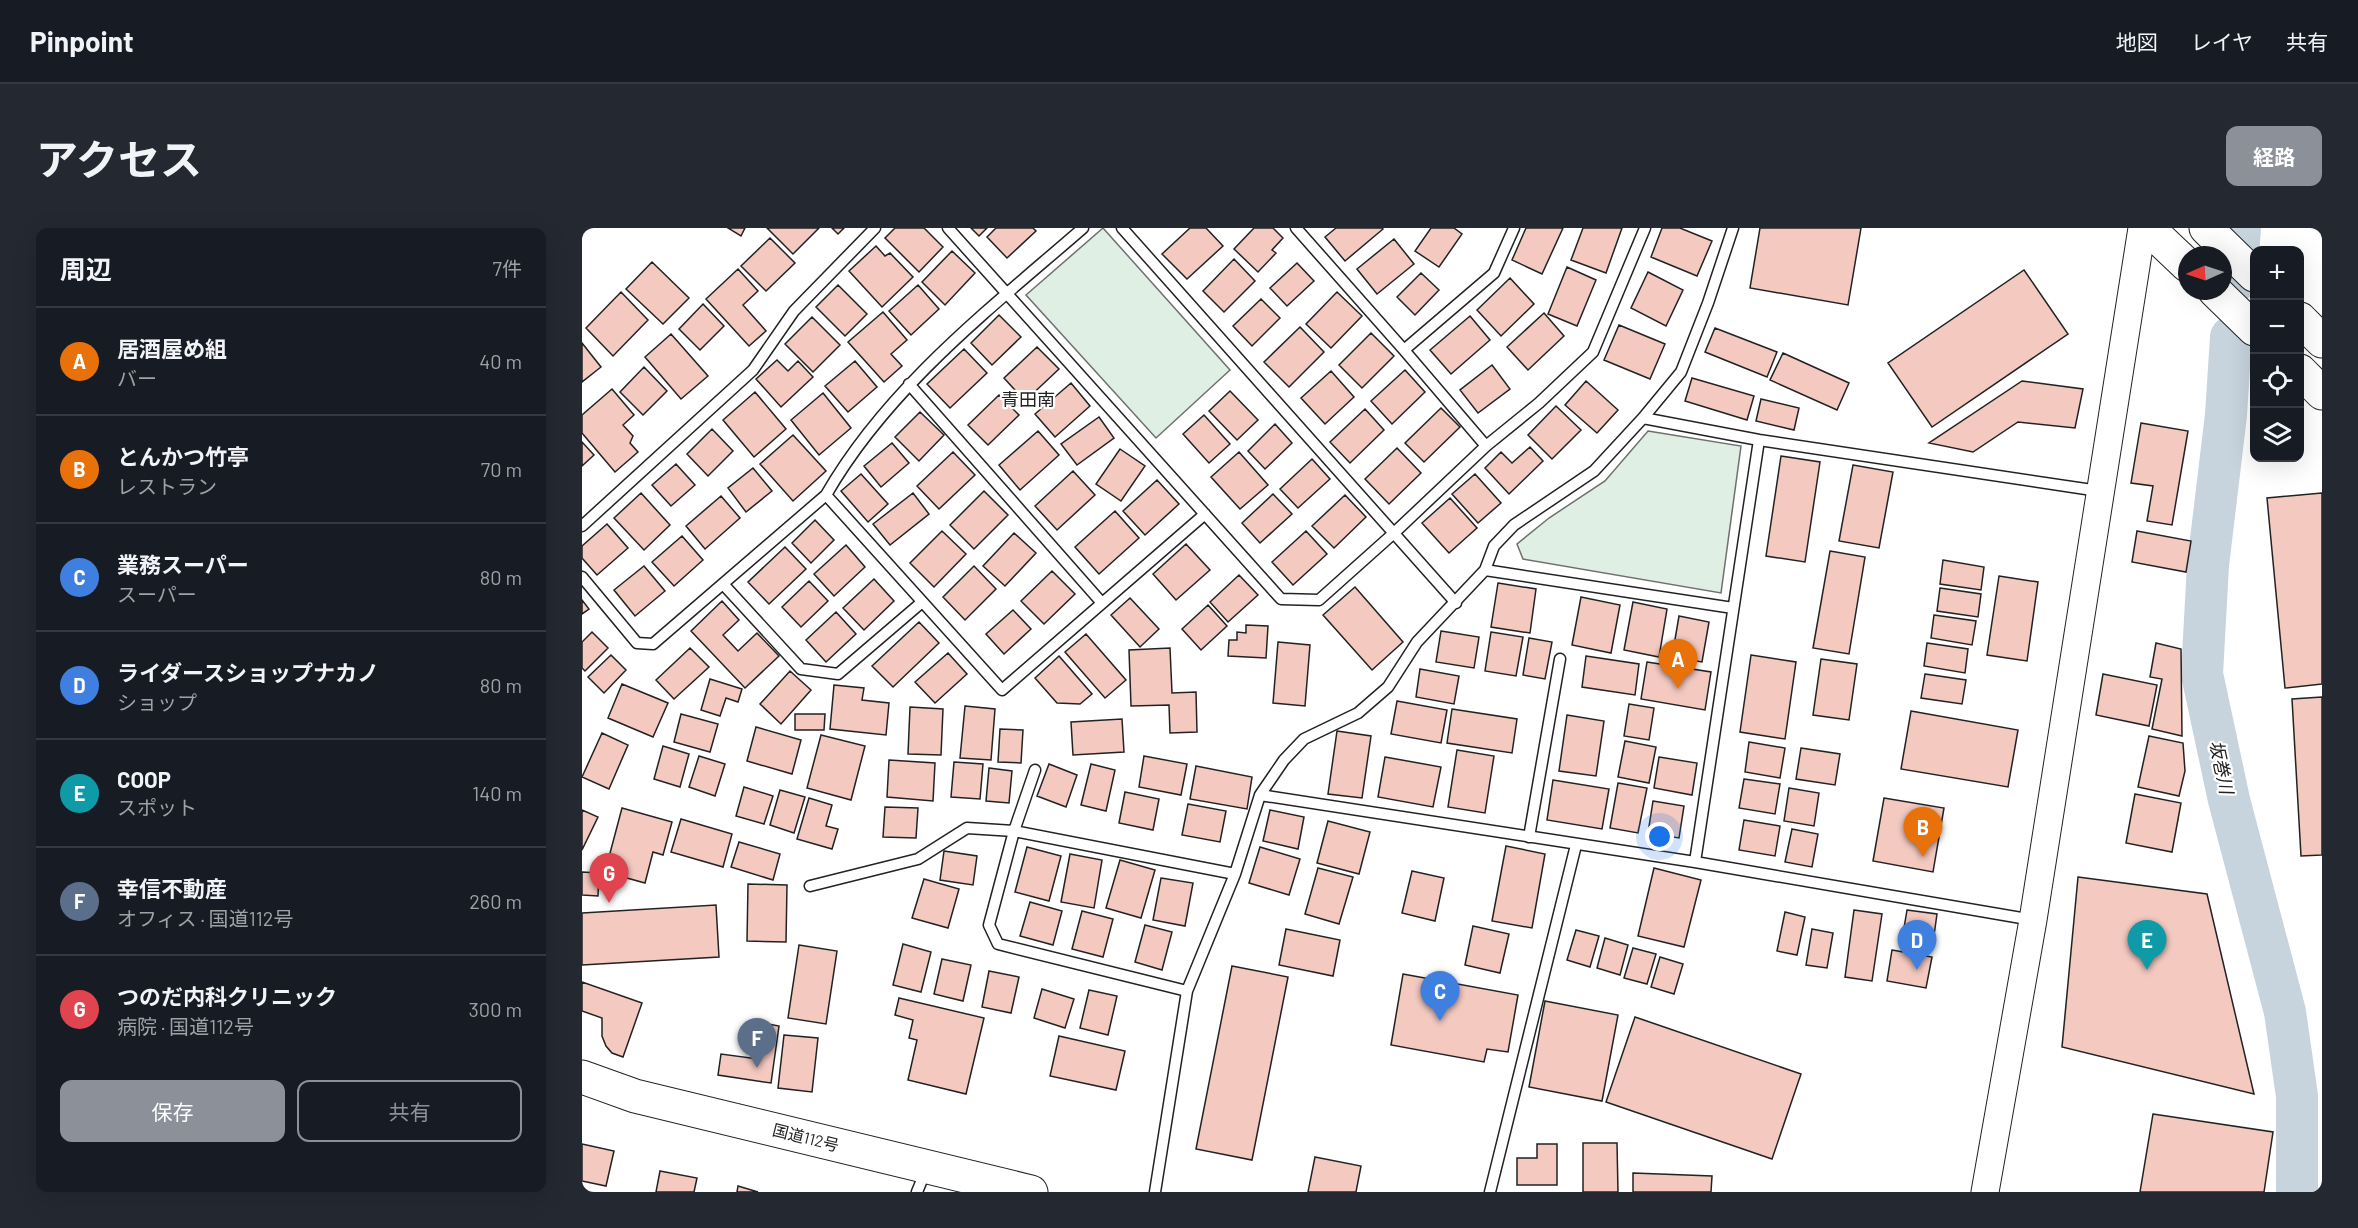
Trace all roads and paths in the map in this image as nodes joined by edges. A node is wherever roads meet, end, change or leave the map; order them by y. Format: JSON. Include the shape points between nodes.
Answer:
{"nodes":[{"id":1,"x":875,"y":228,"type":"edge"},
{"id":2,"x":948,"y":228,"type":"edge"},
{"id":3,"x":1083,"y":228,"type":"edge"},
{"id":4,"x":1122,"y":228,"type":"edge"},
{"id":5,"x":1296,"y":228,"type":"edge"},
{"id":6,"x":1514,"y":228,"type":"edge"},
{"id":7,"x":1645,"y":228,"type":"edge"},
{"id":8,"x":1733,"y":228,"type":"edge"},
{"id":9,"x":2142,"y":228,"type":"edge"},
{"id":10,"x":2148,"y":228,"type":"edge"},
{"id":11,"x":2206,"y":228,"type":"edge"},
{"id":12,"x":2178,"y":256,"type":"edge"},
{"id":13,"x":2250,"y":271,"type":"edge"},
{"id":14,"x":1008,"y":294,"type":"junction"},
{"id":15,"x":2224,"y":300,"type":"edge"},
{"id":16,"x":2304,"y":323,"type":"edge"},
{"id":17,"x":2250,"y":325,"type":"edge"},
{"id":18,"x":2322,"y":341,"type":"edge"},
{"id":19,"x":1404,"y":350,"type":"junction"},
{"id":20,"x":2304,"y":375,"type":"edge"},
{"id":21,"x":909,"y":384,"type":"junction"},
{"id":22,"x":2322,"y":393,"type":"edge"},
{"id":23,"x":1643,"y":418,"type":"junction"},
{"id":24,"x":1759,"y":440,"type":"junction"},
{"id":25,"x":1486,"y":446,"type":"junction"},
{"id":26,"x":2099,"y":491,"type":"junction"},
{"id":27,"x":826,"y":495,"type":"junction"},
{"id":28,"x":1205,"y":514,"type":"junction"},
{"id":29,"x":582,"y":526,"type":"edge"},
{"id":30,"x":1394,"y":533,"type":"junction"},
{"id":31,"x":1485,"y":570,"type":"junction"},
{"id":32,"x":582,"y":577,"type":"edge"},
{"id":33,"x":723,"y":584,"type":"junction"},
{"id":34,"x":921,"y":603,"type":"junction"},
{"id":35,"x":1102,"y":603,"type":"junction"},
{"id":36,"x":1456,"y":603,"type":"junction"},
{"id":37,"x":1733,"y":608,"type":"junction"},
{"id":38,"x":1560,"y":659,"type":"dead end"},
{"id":39,"x":1035,"y":770,"type":"dead end"},
{"id":40,"x":1260,"y":795,"type":"junction"},
{"id":41,"x":1014,"y":831,"type":"junction"},
{"id":42,"x":1529,"y":837,"type":"junction"},
{"id":43,"x":1576,"y":845,"type":"junction"},
{"id":44,"x":1695,"y":862,"type":"junction"},
{"id":45,"x":1235,"y":874,"type":"junction"},
{"id":46,"x":810,"y":886,"type":"dead end"},
{"id":47,"x":2033,"y":920,"type":"junction"},
{"id":48,"x":1187,"y":992,"type":"junction"},
{"id":49,"x":582,"y":1077,"type":"edge"},
{"id":50,"x":922,"y":1179,"type":"edge"},
{"id":51,"x":1031,"y":1192,"type":"edge"},
{"id":52,"x":1155,"y":1192,"type":"edge"},
{"id":53,"x":1490,"y":1192,"type":"edge"},
{"id":54,"x":1985,"y":1192,"type":"edge"}],
"edges":[{"from":1,"to":29,"type":"lane","via":[[794,311],[753,370]]},
{"from":2,"to":14,"type":"lane"},
{"from":3,"to":14,"type":"lane"},
{"from":4,"to":30,"type":"lane"},
{"from":5,"to":19,"type":"lane"},
{"from":6,"to":19,"type":"lane","via":[[1494,273]]},
{"from":7,"to":25,"type":"lane","via":[[1593,352]]},
{"from":8,"to":23,"type":"lane","via":[[1681,372]]},
{"from":9,"to":26,"type":"street"},
{"from":10,"to":12,"type":"highway"},
{"from":11,"to":13,"type":"highway"},
{"from":14,"to":21,"type":"lane"},
{"from":14,"to":28,"type":"lane"},
{"from":15,"to":17,"type":"highway"},
{"from":16,"to":18,"type":"highway"},
{"from":19,"to":25,"type":"lane"},
{"from":20,"to":22,"type":"highway"},
{"from":21,"to":27,"type":"lane","via":[[840,470]]},
{"from":21,"to":35,"type":"lane"},
{"from":23,"to":24,"type":"lane"},
{"from":23,"to":31,"type":"lane","via":[[1594,471],[1514,525],[1494,546]]},
{"from":24,"to":26,"type":"lane"},
{"from":24,"to":37,"type":"lane"},
{"from":25,"to":30,"type":"lane"},
{"from":26,"to":47,"type":"street"},
{"from":27,"to":33,"type":"lane"},
{"from":27,"to":34,"type":"lane"},
{"from":28,"to":30,"type":"lane","via":[[1281,599],[1319,600]]},
{"from":28,"to":35,"type":"lane"},
{"from":30,"to":36,"type":"lane"},
{"from":31,"to":36,"type":"lane"},
{"from":31,"to":37,"type":"lane"},
{"from":32,"to":33,"type":"lane","via":[[637,643],[653,644]]},
{"from":33,"to":34,"type":"lane","via":[[801,669],[838,674]]},
{"from":34,"to":35,"type":"lane","via":[[1002,690]]},
{"from":36,"to":40,"type":"lane","via":[[1417,642],[1388,687],[1358,713],[1304,739]]},
{"from":37,"to":44,"type":"lane"},
{"from":38,"to":42,"type":"lane"},
{"from":39,"to":41,"type":"lane"},
{"from":40,"to":42,"type":"lane"},
{"from":40,"to":45,"type":"lane"},
{"from":41,"to":45,"type":"lane"},
{"from":41,"to":46,"type":"lane","via":[[967,828],[918,860]]},
{"from":41,"to":48,"type":"lane","via":[[989,925],[998,944]]},
{"from":42,"to":43,"type":"lane"},
{"from":43,"to":44,"type":"lane"},
{"from":43,"to":53,"type":"lane"},
{"from":44,"to":47,"type":"lane"},
{"from":45,"to":48,"type":"lane"},
{"from":47,"to":54,"type":"street"},
{"from":48,"to":52,"type":"lane"},
{"from":49,"to":50,"type":"highway","name":"国道112号","via":[[634,1096]]},
{"from":50,"to":51,"type":"highway","name":"国道112号"}]}
